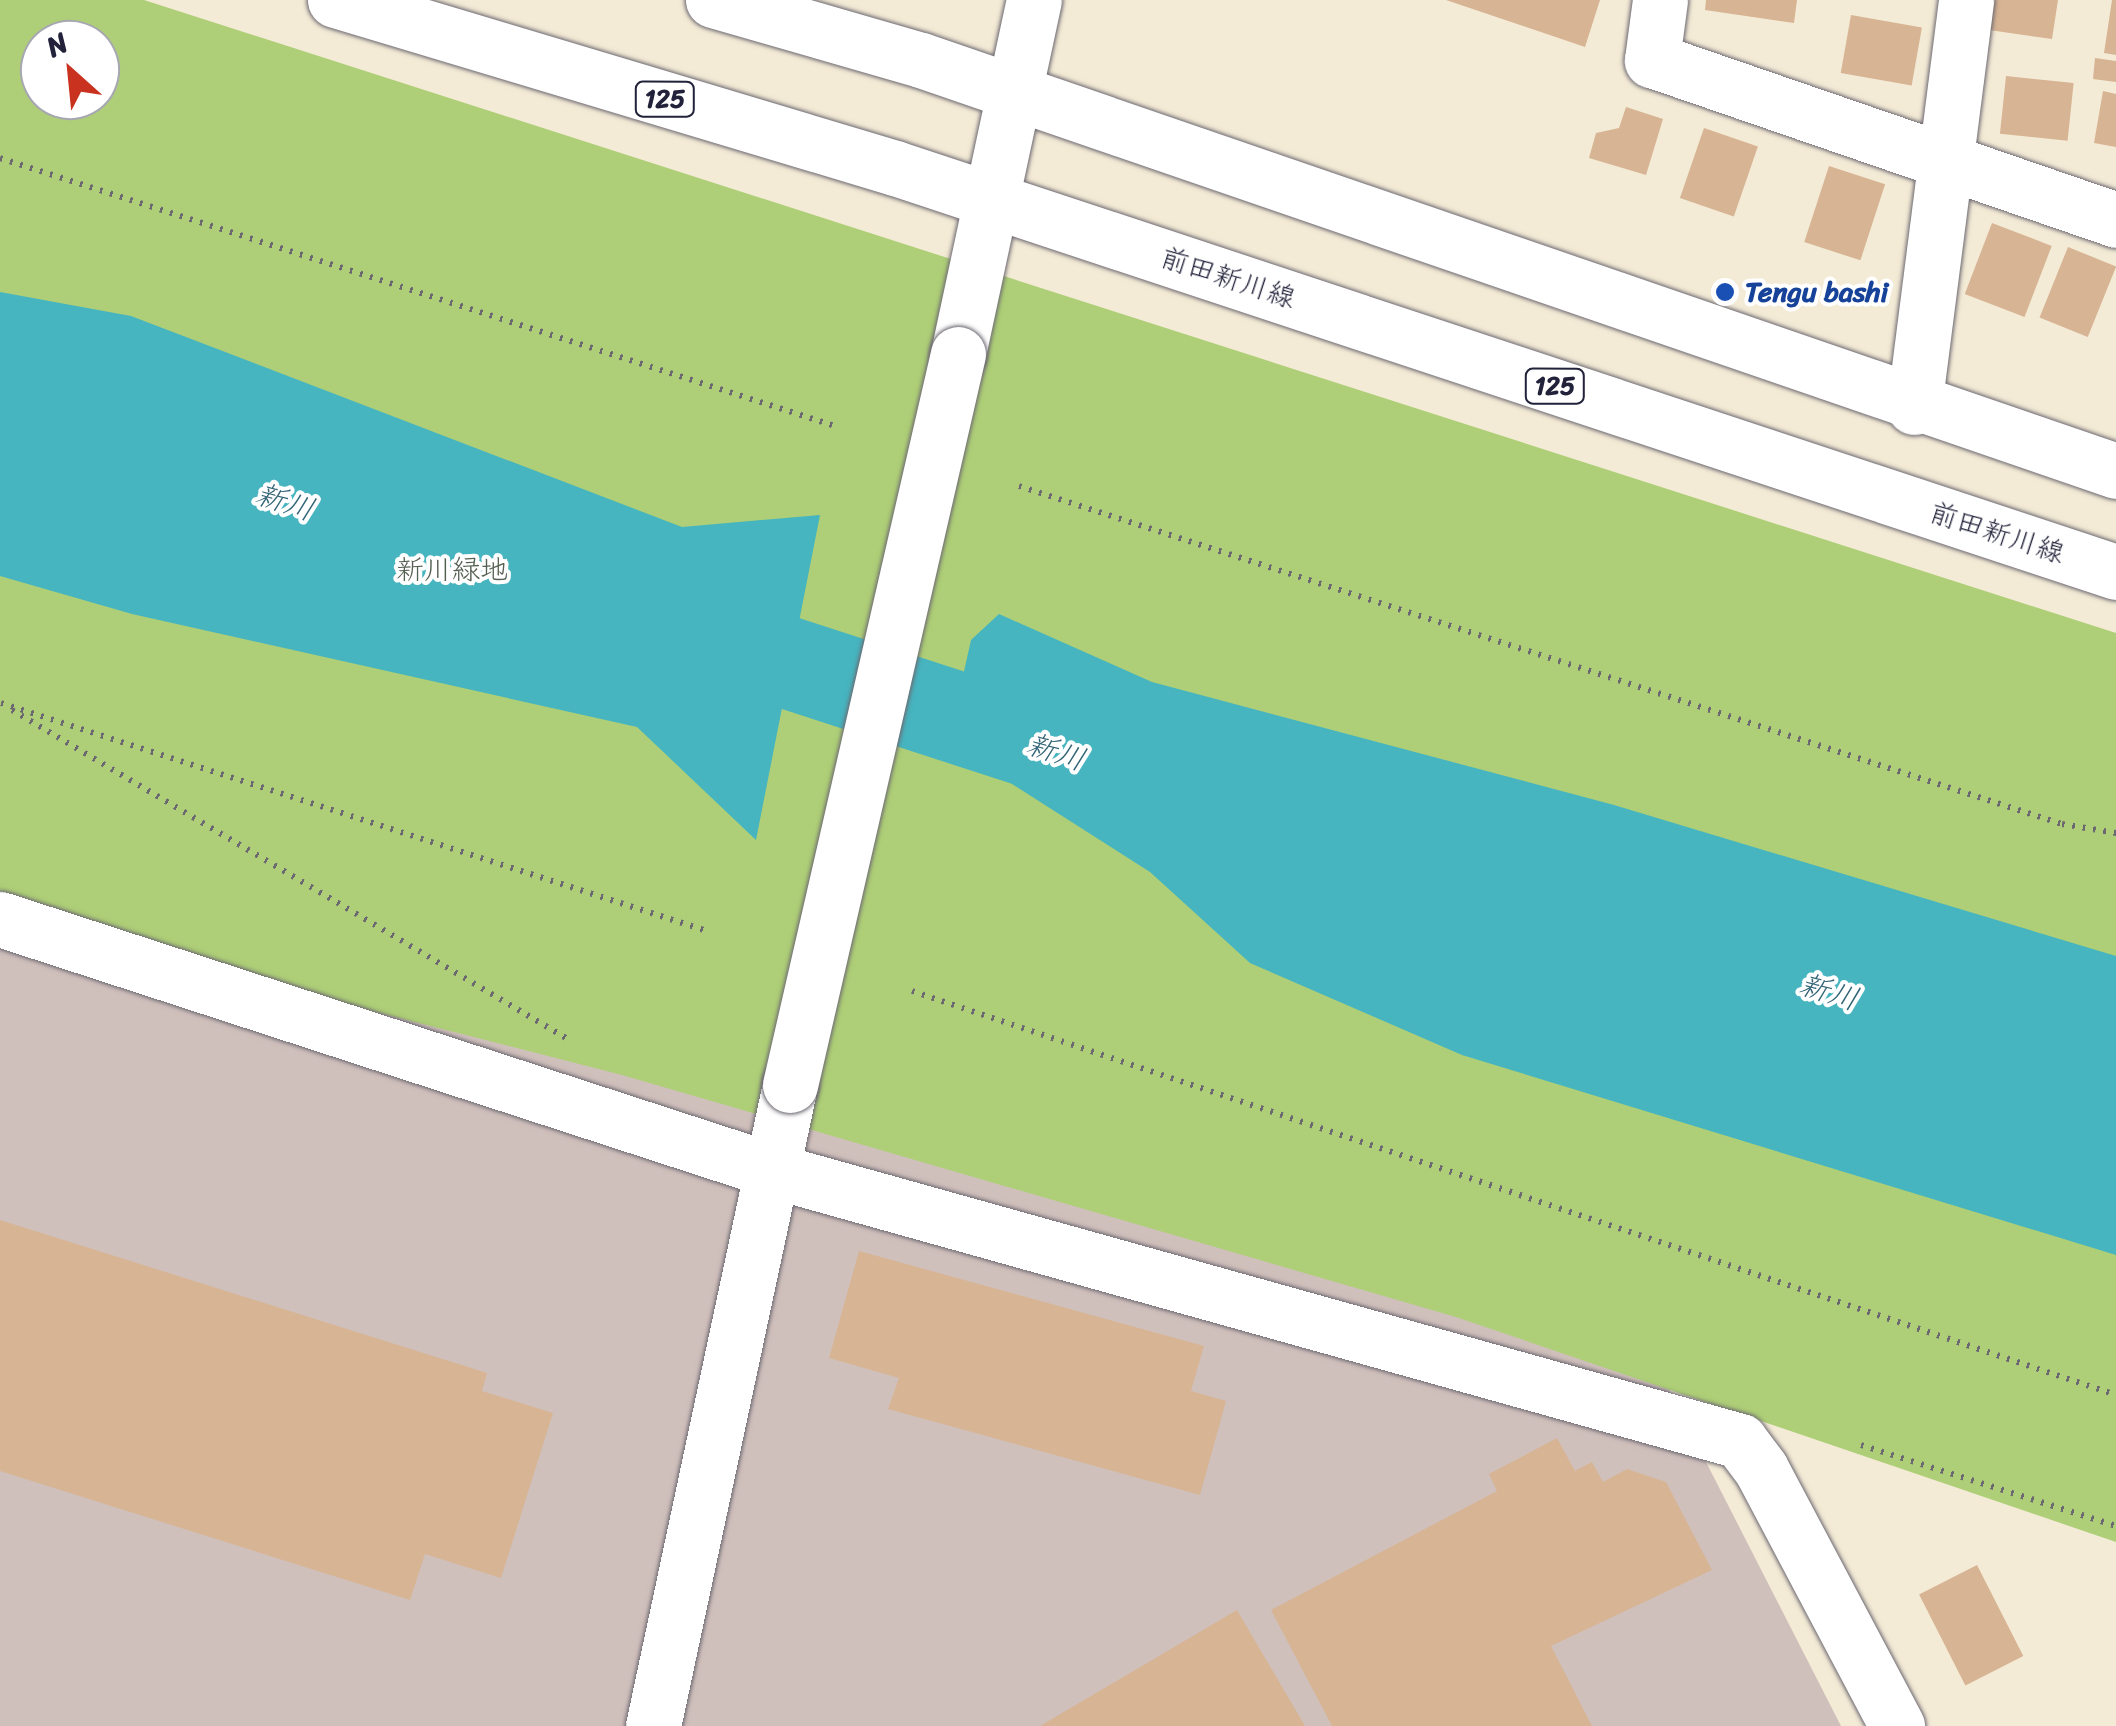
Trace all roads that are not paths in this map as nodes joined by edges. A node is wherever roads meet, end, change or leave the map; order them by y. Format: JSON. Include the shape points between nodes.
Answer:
{"nodes":[{"id":1,"x":335,"y":0,"type":"edge"},
{"id":2,"x":713,"y":0,"type":"edge"},
{"id":3,"x":1034,"y":0,"type":"edge"},
{"id":4,"x":1660,"y":0,"type":"edge"},
{"id":5,"x":1966,"y":0,"type":"edge"},
{"id":6,"x":1017,"y":93,"type":"junction"},
{"id":7,"x":1948,"y":166,"type":"junction"},
{"id":8,"x":994,"y":200,"type":"junction"},
{"id":9,"x":2116,"y":220,"type":"edge"},
{"id":10,"x":1914,"y":407,"type":"junction"},
{"id":11,"x":2116,"y":471,"type":"edge"},
{"id":12,"x":2116,"y":572,"type":"edge"},
{"id":13,"x":0,"y":919,"type":"edge"},
{"id":14,"x":771,"y":1170,"type":"junction"},
{"id":15,"x":653,"y":1726,"type":"edge"},
{"id":16,"x":1897,"y":1726,"type":"edge"}],
"edges":[{"from":1,"to":8,"type":"street","name":"前田新川線","number":"125"},
{"from":2,"to":6,"type":"street"},
{"from":3,"to":6,"type":"street"},
{"from":4,"to":7,"type":"street","via":[[1652,60]]},
{"from":5,"to":7,"type":"street"},
{"from":6,"to":8,"type":"street"},
{"from":6,"to":10,"type":"street"},
{"from":7,"to":9,"type":"street"},
{"from":7,"to":10,"type":"street"},
{"from":8,"to":12,"type":"street","name":"前田新川線","number":"125"},
{"from":8,"to":14,"type":"street","bridge":true},
{"from":10,"to":11,"type":"street"},
{"from":13,"to":14,"type":"street"},
{"from":14,"to":15,"type":"street"},
{"from":14,"to":16,"type":"street","via":[[1740,1440]]}]}
